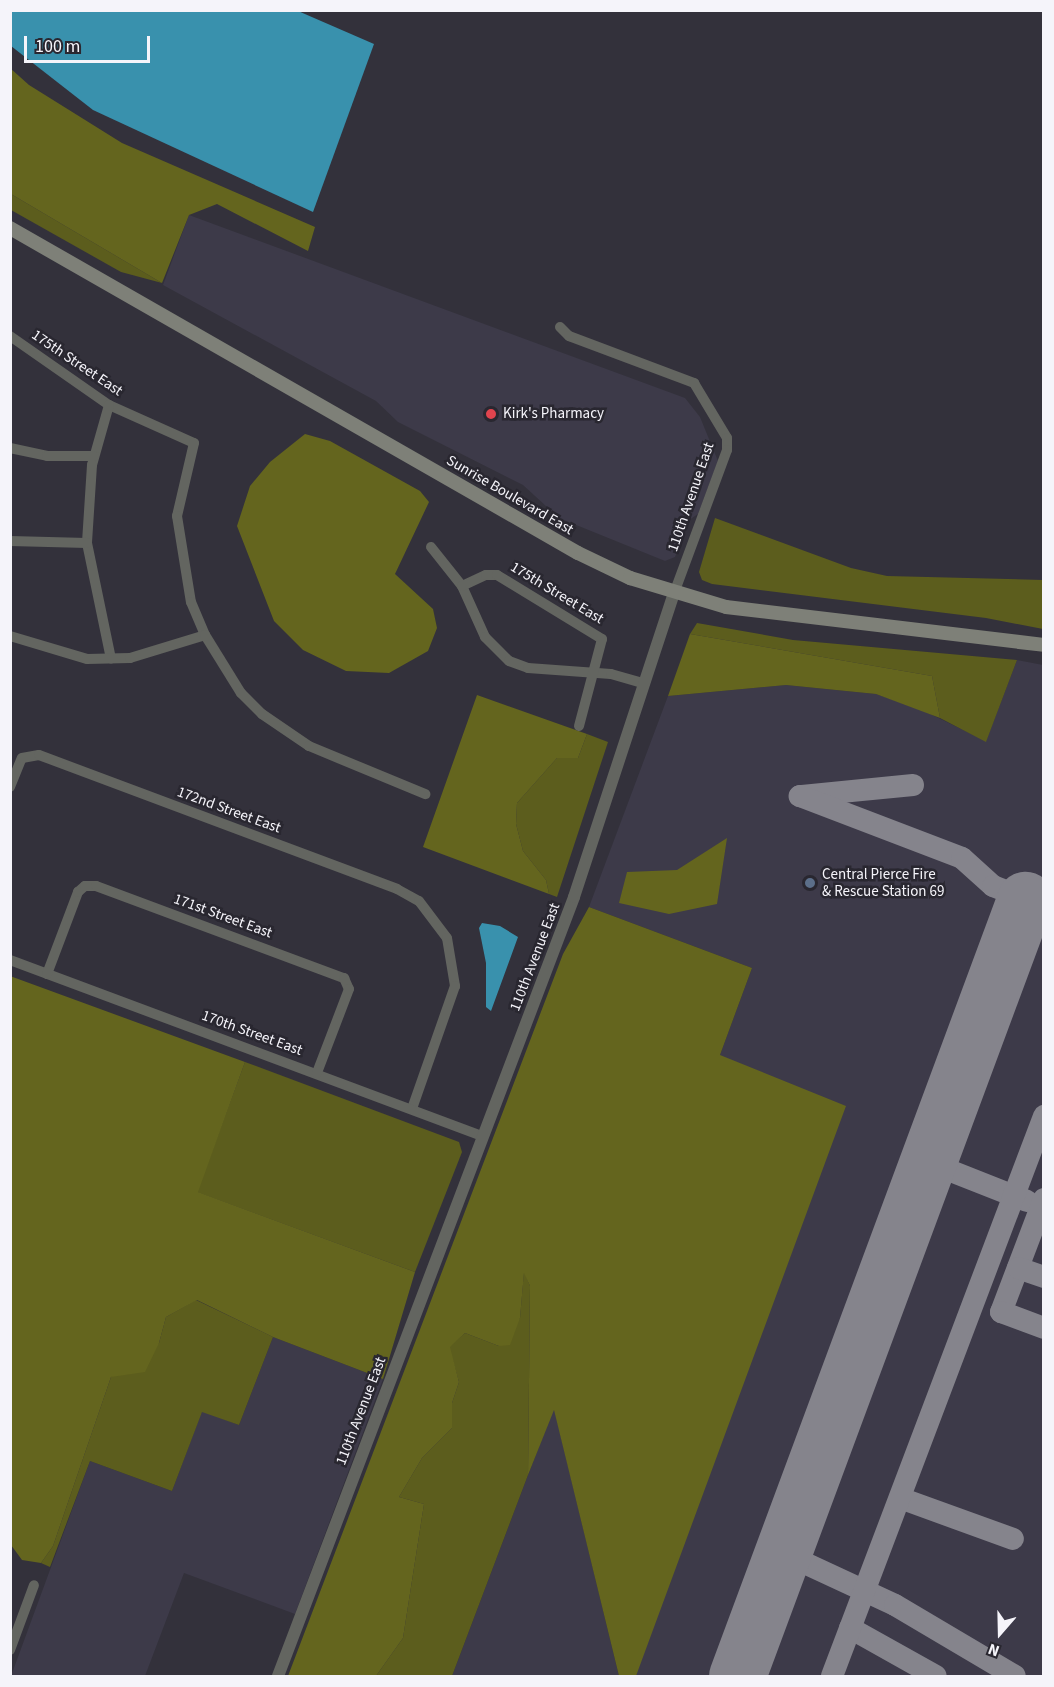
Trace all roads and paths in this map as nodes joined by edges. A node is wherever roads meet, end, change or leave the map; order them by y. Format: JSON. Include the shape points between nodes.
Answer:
{"nodes":[{"id":1,"x":10,"y":228,"type":"edge"},
{"id":2,"x":560,"y":327,"type":"dead end"},
{"id":3,"x":10,"y":336,"type":"edge"},
{"id":4,"x":109,"y":405,"type":"junction"},
{"id":5,"x":10,"y":448,"type":"edge"},
{"id":6,"x":94,"y":456,"type":"junction"},
{"id":7,"x":10,"y":541,"type":"edge"},
{"id":8,"x":87,"y":543,"type":"junction"},
{"id":9,"x":431,"y":547,"type":"dead end"},
{"id":10,"x":462,"y":586,"type":"junction"},
{"id":11,"x":674,"y":593,"type":"junction"},
{"id":12,"x":205,"y":635,"type":"junction"},
{"id":13,"x":10,"y":636,"type":"edge"},
{"id":14,"x":1044,"y":645,"type":"edge"},
{"id":15,"x":111,"y":658,"type":"junction"},
{"id":16,"x":596,"y":671,"type":"junction"},
{"id":17,"x":645,"y":684,"type":"junction"},
{"id":18,"x":579,"y":726,"type":"dead end"},
{"id":19,"x":10,"y":787,"type":"edge"},
{"id":20,"x":425,"y":794,"type":"dead end"},
{"id":21,"x":10,"y":960,"type":"edge"},
{"id":22,"x":47,"y":974,"type":"junction"},
{"id":23,"x":317,"y":1073,"type":"junction"},
{"id":24,"x":412,"y":1109,"type":"junction"},
{"id":25,"x":482,"y":1136,"type":"junction"},
{"id":26,"x":34,"y":1585,"type":"dead end"},
{"id":27,"x":10,"y":1650,"type":"edge"},
{"id":28,"x":278,"y":1677,"type":"edge"}],
"edges":[{"from":1,"to":11,"type":"main road","name":"Sunrise Boulevard East","via":[[578,553]]},
{"from":2,"to":11,"type":"street","name":"110th Avenue East","via":[[569,336],[694,383],[727,438],[727,450]]},
{"from":3,"to":4,"type":"street","name":"175th Street East"},
{"from":4,"to":6,"type":"street"},
{"from":4,"to":12,"type":"street","name":"175th Street East","via":[[194,443],[178,498],[177,524],[191,602]]},
{"from":5,"to":6,"type":"street","via":[[47,456]]},
{"from":6,"to":8,"type":"street"},
{"from":7,"to":8,"type":"street"},
{"from":8,"to":15,"type":"street"},
{"from":9,"to":10,"type":"street"},
{"from":10,"to":16,"type":"street","via":[[485,637],[509,661],[528,668]]},
{"from":10,"to":16,"type":"street","name":"175th Street East","via":[[486,574],[497,575],[602,639]]},
{"from":11,"to":14,"type":"main road","name":"Sunrise Boulevard East","via":[[787,616]]},
{"from":11,"to":17,"type":"street","name":"110th Avenue East"},
{"from":12,"to":15,"type":"street","via":[[154,653]]},
{"from":12,"to":20,"type":"street","via":[[241,693],[262,714],[320,751]]},
{"from":13,"to":15,"type":"street","via":[[67,655]]},
{"from":16,"to":17,"type":"street"},
{"from":16,"to":18,"type":"street"},
{"from":17,"to":25,"type":"street","name":"110th Avenue East","via":[[593,844]]},
{"from":19,"to":24,"type":"street","name":"172nd Street East","via":[[27,755],[39,756],[397,889],[419,901],[447,938],[455,986]]},
{"from":21,"to":22,"type":"street","name":"170th Street East"},
{"from":22,"to":23,"type":"street","name":"170th Street East"},
{"from":22,"to":23,"type":"street","name":"171st Street East","via":[[73,902],[85,886],[96,886],[282,954],[349,983]]},
{"from":23,"to":24,"type":"street","name":"170th Street East"},
{"from":24,"to":25,"type":"street","name":"170th Street East"},
{"from":25,"to":28,"type":"street","name":"110th Avenue East"},
{"from":26,"to":27,"type":"street"}]}
